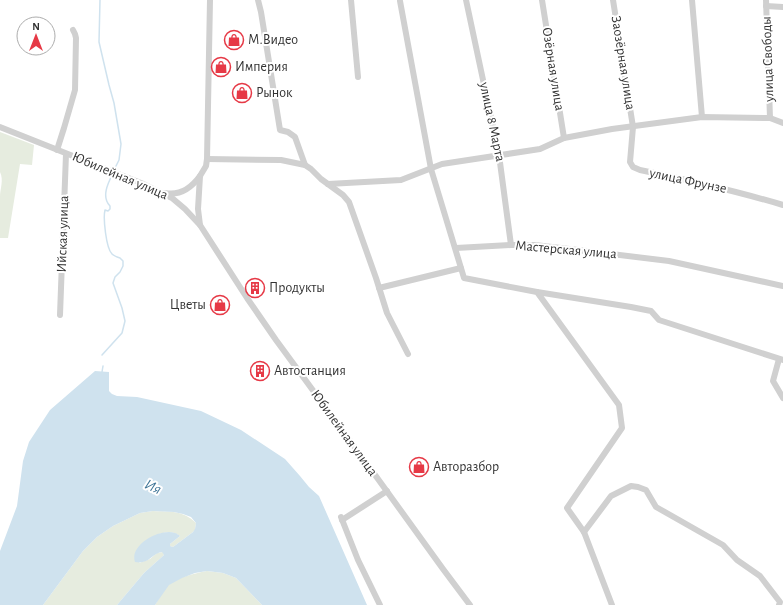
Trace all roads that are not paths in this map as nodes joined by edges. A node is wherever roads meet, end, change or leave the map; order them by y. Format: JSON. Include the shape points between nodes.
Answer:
{"nodes":[{"id":1,"x":210,"y":0,"type":"edge"},
{"id":2,"x":258,"y":0,"type":"edge"},
{"id":3,"x":351,"y":0,"type":"edge"},
{"id":4,"x":466,"y":0,"type":"edge"},
{"id":5,"x":542,"y":0,"type":"edge"},
{"id":6,"x":613,"y":0,"type":"edge"},
{"id":7,"x":692,"y":0,"type":"edge"},
{"id":8,"x":400,"y":1,"type":"dead end"},
{"id":9,"x":766,"y":3,"type":"edge"},
{"id":10,"x":783,"y":7,"type":"edge"},
{"id":11,"x":73,"y":30,"type":"dead end"},
{"id":12,"x":358,"y":77,"type":"dead end"},
{"id":13,"x":702,"y":118,"type":"junction"},
{"id":14,"x":770,"y":118,"type":"junction"},
{"id":15,"x":783,"y":123,"type":"edge"},
{"id":16,"x":0,"y":127,"type":"edge"},
{"id":17,"x":633,"y":127,"type":"junction"},
{"id":18,"x":564,"y":138,"type":"junction"},
{"id":19,"x":57,"y":150,"type":"junction"},
{"id":20,"x":66,"y":154,"type":"junction"},
{"id":21,"x":499,"y":155,"type":"junction"},
{"id":22,"x":207,"y":159,"type":"junction"},
{"id":23,"x":305,"y":165,"type":"junction"},
{"id":24,"x":431,"y":169,"type":"junction"},
{"id":25,"x":200,"y":176,"type":"junction"},
{"id":26,"x":328,"y":184,"type":"junction"},
{"id":27,"x":161,"y":192,"type":"junction"},
{"id":28,"x":783,"y":206,"type":"edge"},
{"id":29,"x":200,"y":225,"type":"junction"},
{"id":30,"x":511,"y":245,"type":"junction"},
{"id":31,"x":456,"y":248,"type":"junction"},
{"id":32,"x":461,"y":268,"type":"junction"},
{"id":33,"x":783,"y":286,"type":"edge"},
{"id":34,"x":379,"y":288,"type":"junction"},
{"id":35,"x":537,"y":292,"type":"junction"},
{"id":36,"x":60,"y":315,"type":"dead end"},
{"id":37,"x":408,"y":354,"type":"dead end"},
{"id":38,"x":781,"y":360,"type":"edge"},
{"id":39,"x":783,"y":398,"type":"edge"},
{"id":40,"x":387,"y":491,"type":"junction"},
{"id":41,"x":584,"y":532,"type":"junction"},
{"id":42,"x":380,"y":605,"type":"edge"},
{"id":43,"x":470,"y":605,"type":"edge"},
{"id":44,"x":612,"y":605,"type":"edge"},
{"id":45,"x":779,"y":605,"type":"edge"}],
"edges":[{"from":1,"to":22,"type":"street"},
{"from":2,"to":23,"type":"street","via":[[280,130],[295,137]]},
{"from":3,"to":12,"type":"street"},
{"from":4,"to":21,"type":"street","name":"улица 8 Марта"},
{"from":5,"to":18,"type":"street","name":"Озёрная улица"},
{"from":6,"to":17,"type":"street","name":"Заозёрная улица"},
{"from":7,"to":13,"type":"street"},
{"from":8,"to":24,"type":"street"},
{"from":9,"to":10,"type":"street"},
{"from":9,"to":14,"type":"street","name":"улица Свободы"},
{"from":11,"to":19,"type":"street","via":[[76,38],[75,90]]},
{"from":13,"to":14,"type":"street"},
{"from":13,"to":17,"type":"street"},
{"from":14,"to":15,"type":"street"},
{"from":16,"to":19,"type":"street","name":"Юбилейная улица"},
{"from":17,"to":18,"type":"street"},
{"from":17,"to":28,"type":"street","name":"улица Фрунзе","via":[[630,162],[633,167]]},
{"from":18,"to":21,"type":"street","via":[[540,149]]},
{"from":19,"to":20,"type":"street","name":"Юбилейная улица"},
{"from":20,"to":27,"type":"street","name":"Юбилейная улица"},
{"from":20,"to":36,"type":"street","name":"Ийская улица"},
{"from":21,"to":24,"type":"street","via":[[442,164]]},
{"from":21,"to":30,"type":"street","name":"улица 8 Марта"},
{"from":22,"to":23,"type":"street","via":[[281,160]]},
{"from":22,"to":25,"type":"street"},
{"from":23,"to":26,"type":"street"},
{"from":24,"to":26,"type":"street","via":[[401,180]]},
{"from":24,"to":31,"type":"street"},
{"from":25,"to":27,"type":"street","via":[[179,193]]},
{"from":25,"to":29,"type":"street"},
{"from":26,"to":34,"type":"street","via":[[349,202]]},
{"from":27,"to":29,"type":"street","name":"Юбилейная улица","via":[[177,202]]},
{"from":29,"to":40,"type":"street","name":"Юбилейная улица","via":[[261,320]]},
{"from":30,"to":31,"type":"street","name":"Мастерская улица"},
{"from":30,"to":33,"type":"street","name":"Мастерская улица","via":[[535,245],[669,261]]},
{"from":31,"to":32,"type":"street"},
{"from":32,"to":34,"type":"street"},
{"from":32,"to":35,"type":"street","via":[[464,278]]},
{"from":34,"to":37,"type":"street","via":[[387,313]]},
{"from":35,"to":38,"type":"street","via":[[651,311],[659,320]]},
{"from":35,"to":41,"type":"street","via":[[619,404],[622,428],[567,508]]},
{"from":38,"to":39,"type":"street","via":[[773,381]]},
{"from":40,"to":42,"type":"street","via":[[341,518]]},
{"from":40,"to":43,"type":"street","name":"Юбилейная улица"},
{"from":41,"to":44,"type":"street"},
{"from":41,"to":45,"type":"street","via":[[611,496],[631,486],[638,487],[646,490],[656,507],[723,545],[737,560],[760,576],[780,602]]}]}
